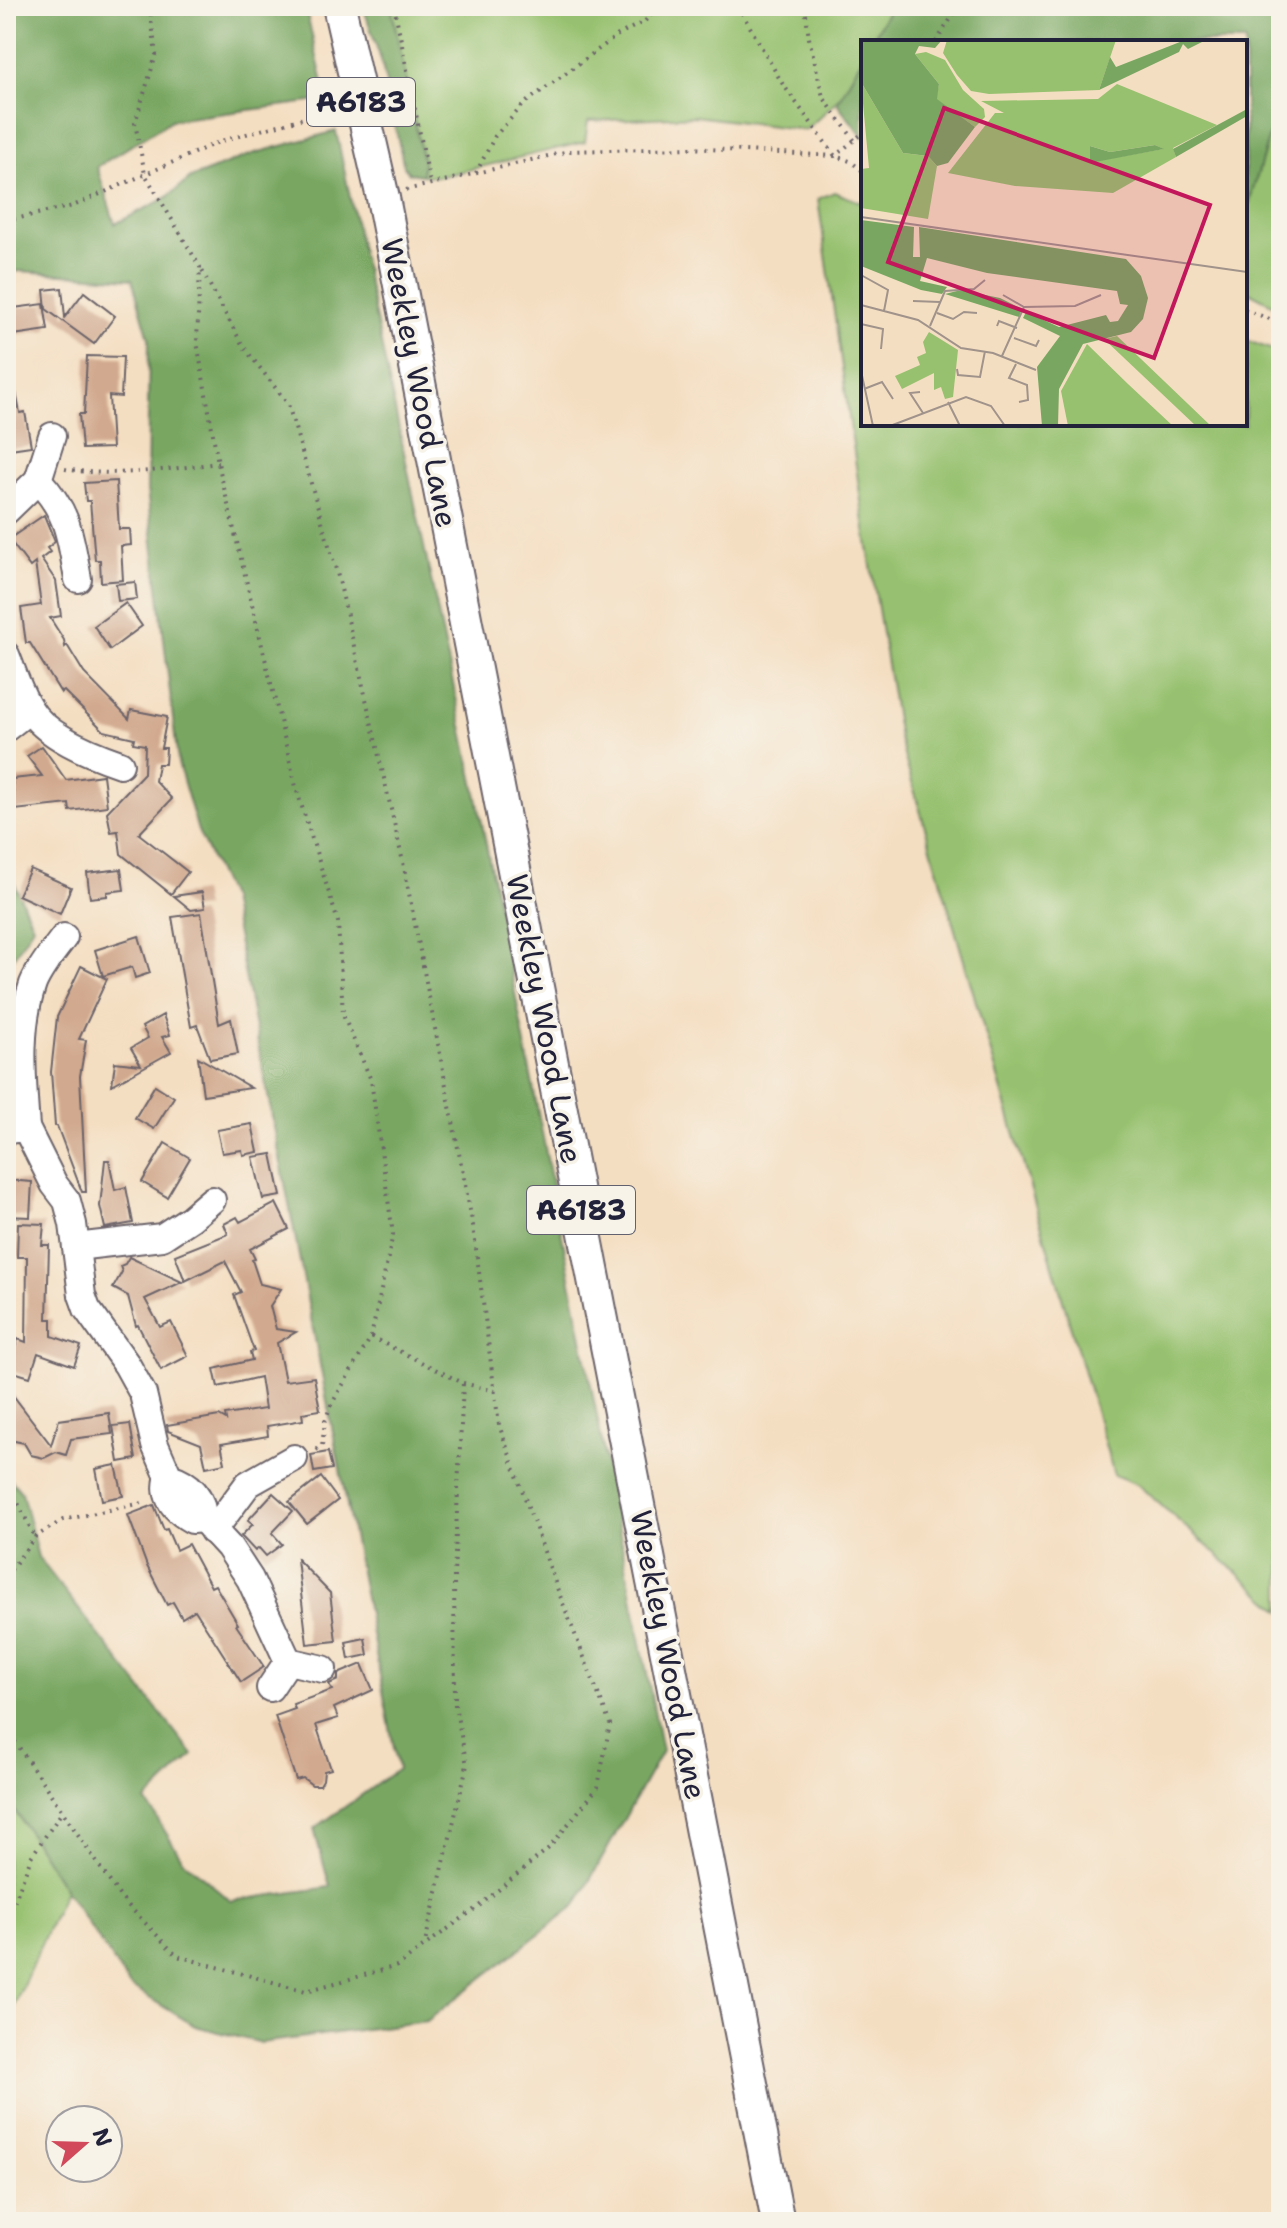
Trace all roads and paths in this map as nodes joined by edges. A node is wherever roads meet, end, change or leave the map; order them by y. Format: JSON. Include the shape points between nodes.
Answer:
{"nodes":[{"id":1,"x":150,"y":6,"type":"edge"},
{"id":2,"x":339,"y":6,"type":"edge"},
{"id":3,"x":394,"y":6,"type":"edge"},
{"id":4,"x":659,"y":6,"type":"edge"},
{"id":5,"x":738,"y":6,"type":"edge"},
{"id":6,"x":805,"y":6,"type":"edge"},
{"id":7,"x":959,"y":6,"type":"edge"},
{"id":8,"x":937,"y":40,"type":"edge"},
{"id":9,"x":363,"y":112,"type":"junction"},
{"id":10,"x":861,"y":135,"type":"edge"},
{"id":11,"x":855,"y":141,"type":"junction"},
{"id":12,"x":835,"y":156,"type":"junction"},
{"id":13,"x":861,"y":169,"type":"edge"},
{"id":14,"x":476,"y":173,"type":"junction"},
{"id":15,"x":145,"y":174,"type":"junction"},
{"id":16,"x":430,"y":183,"type":"junction"},
{"id":17,"x":383,"y":198,"type":"junction"},
{"id":18,"x":6,"y":221,"type":"edge"},
{"id":19,"x":200,"y":267,"type":"junction"},
{"id":20,"x":1247,"y":311,"type":"edge"},
{"id":21,"x":1281,"y":323,"type":"edge"},
{"id":22,"x":52,"y":436,"type":"dead end"},
{"id":23,"x":218,"y":463,"type":"junction"},
{"id":24,"x":41,"y":472,"type":"junction"},
{"id":25,"x":6,"y":511,"type":"edge"},
{"id":26,"x":78,"y":579,"type":"dead end"},
{"id":27,"x":6,"y":655,"type":"edge"},
{"id":28,"x":29,"y":710,"type":"junction"},
{"id":29,"x":6,"y":728,"type":"edge"},
{"id":30,"x":120,"y":764,"type":"dead end"},
{"id":31,"x":64,"y":937,"type":"dead end"},
{"id":32,"x":16,"y":1129,"type":"edge"},
{"id":33,"x":212,"y":1200,"type":"dead end"},
{"id":34,"x":76,"y":1247,"type":"junction"},
{"id":35,"x":371,"y":1337,"type":"junction"},
{"id":36,"x":463,"y":1383,"type":"junction"},
{"id":37,"x":495,"y":1391,"type":"junction"},
{"id":38,"x":294,"y":1458,"type":"joint"},
{"id":39,"x":170,"y":1489,"type":"junction"},
{"id":40,"x":6,"y":1494,"type":"edge"},
{"id":41,"x":208,"y":1525,"type":"junction"},
{"id":42,"x":35,"y":1537,"type":"junction"},
{"id":43,"x":6,"y":1576,"type":"edge"},
{"id":44,"x":288,"y":1661,"type":"junction"},
{"id":45,"x":323,"y":1669,"type":"dead end"},
{"id":46,"x":270,"y":1688,"type":"dead end"},
{"id":47,"x":6,"y":1728,"type":"edge"},
{"id":48,"x":62,"y":1812,"type":"junction"},
{"id":49,"x":6,"y":1924,"type":"edge"},
{"id":50,"x":425,"y":1944,"type":"junction"},
{"id":51,"x":778,"y":2222,"type":"edge"}],
"edges":[{"from":1,"to":15,"type":"path","via":[[156,55],[135,123]]},
{"from":2,"to":9,"type":"main road","name":"Weekley Wood Lane","number":"A6183"},
{"from":3,"to":16,"type":"path"},
{"from":4,"to":14,"type":"path","via":[[525,103],[495,136]]},
{"from":5,"to":12,"type":"path","via":[[782,83]]},
{"from":6,"to":11,"type":"path","via":[[823,97]]},
{"from":7,"to":8,"type":"path"},
{"from":9,"to":15,"type":"path","via":[[311,116],[221,141]]},
{"from":9,"to":17,"type":"main road","name":"Weekley Wood Lane","number":"A6183"},
{"from":10,"to":11,"type":"path"},
{"from":11,"to":12,"type":"path"},
{"from":12,"to":13,"type":"path"},
{"from":12,"to":14,"type":"path","via":[[690,148],[569,151]]},
{"from":14,"to":16,"type":"path"},
{"from":15,"to":18,"type":"path","via":[[73,206]]},
{"from":15,"to":19,"type":"path"},
{"from":16,"to":17,"type":"path"},
{"from":17,"to":51,"type":"main road","name":"Weekley Wood Lane","number":"A6183"},
{"from":19,"to":23,"type":"path","via":[[197,342]]},
{"from":19,"to":37,"type":"path","via":[[243,346],[288,404],[339,580],[403,862],[468,1196]]},
{"from":20,"to":21,"type":"path"},
{"from":22,"to":24,"type":"street"},
{"from":23,"to":24,"type":"path","via":[[144,471]]},
{"from":23,"to":35,"type":"path","via":[[297,791],[338,922],[343,1015],[371,1080],[393,1234]]},
{"from":24,"to":25,"type":"street"},
{"from":24,"to":26,"type":"street","via":[[67,520]]},
{"from":27,"to":28,"type":"street"},
{"from":28,"to":29,"type":"street"},
{"from":28,"to":30,"type":"street","via":[[60,737]]},
{"from":31,"to":32,"type":"street","via":[[33,984]]},
{"from":32,"to":34,"type":"street","via":[[67,1201]]},
{"from":33,"to":34,"type":"street","via":[[162,1237]]},
{"from":34,"to":39,"type":"street","via":[[87,1309],[143,1394]]},
{"from":35,"to":36,"type":"path"},
{"from":35,"to":38,"type":"path","via":[[331,1405],[322,1446]]},
{"from":36,"to":37,"type":"path"},
{"from":36,"to":50,"type":"path","via":[[454,1575],[455,1706],[467,1765]]},
{"from":37,"to":50,"type":"path","via":[[499,1425],[610,1724],[598,1787],[549,1848]]},
{"from":38,"to":41,"type":"street","via":[[248,1484]]},
{"from":39,"to":41,"type":"street","via":[[182,1481],[191,1488]]},
{"from":39,"to":42,"type":"path","via":[[63,1520]]},
{"from":40,"to":42,"type":"path","via":[[17,1501]]},
{"from":41,"to":44,"type":"street","via":[[250,1579]]},
{"from":42,"to":43,"type":"path"},
{"from":44,"to":45,"type":"street"},
{"from":44,"to":46,"type":"street"},
{"from":47,"to":48,"type":"path"},
{"from":48,"to":49,"type":"path","via":[[31,1857]]},
{"from":48,"to":50,"type":"path","via":[[121,1898],[177,1956],[306,1991],[397,1966]]}]}
